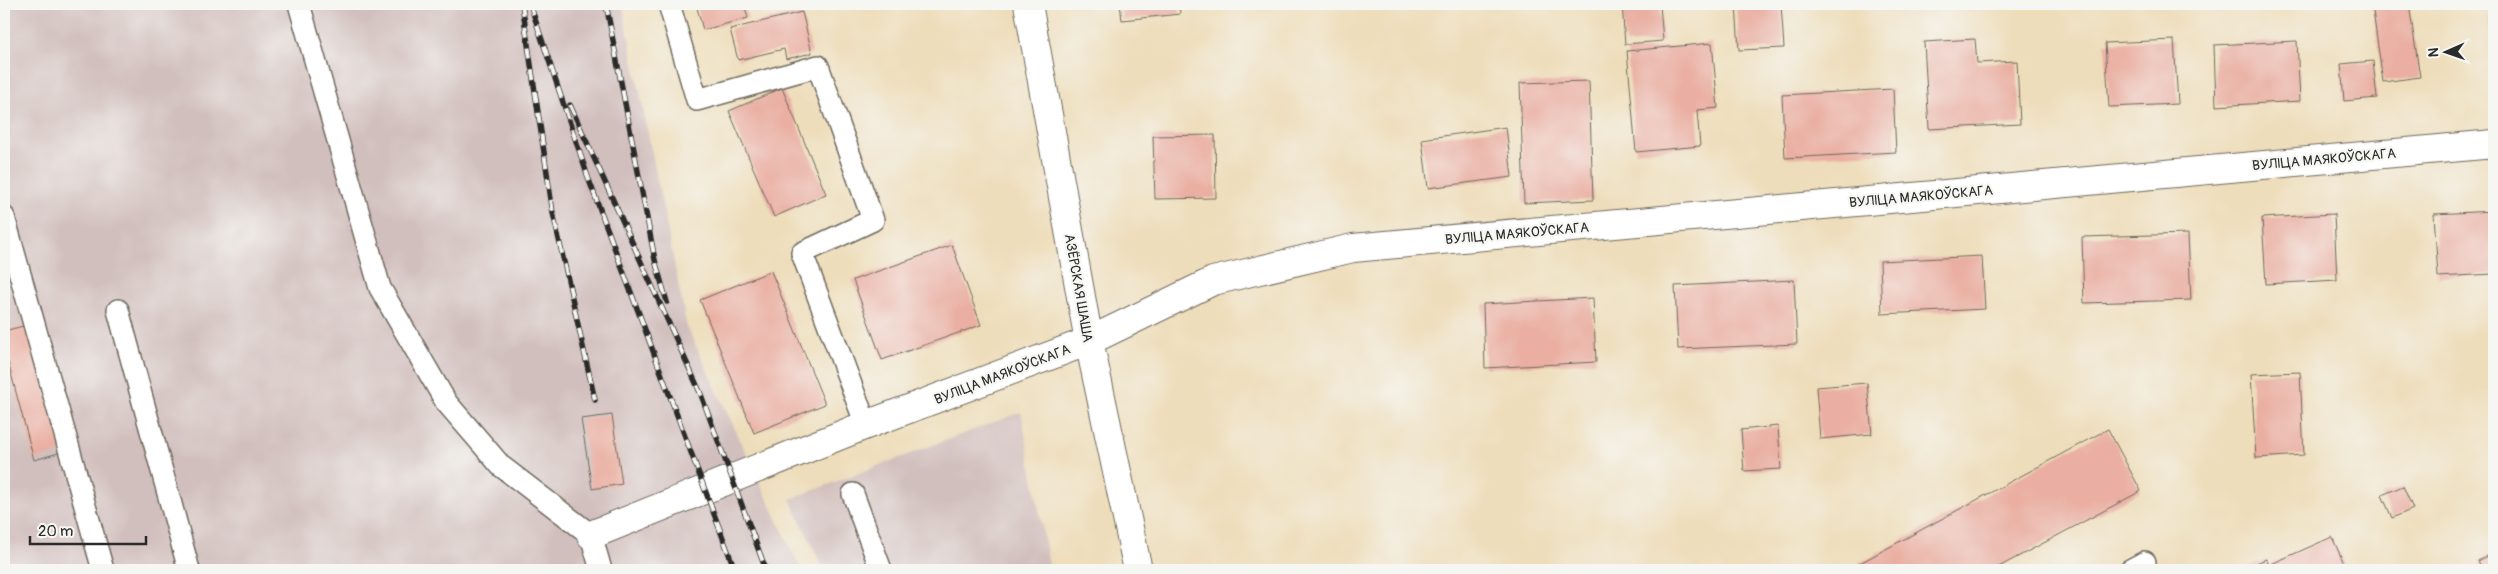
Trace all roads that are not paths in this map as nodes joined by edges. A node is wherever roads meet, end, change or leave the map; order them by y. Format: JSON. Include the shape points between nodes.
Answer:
{"nodes":[{"id":1,"x":299,"y":4,"type":"edge"},
{"id":2,"x":669,"y":4,"type":"edge"},
{"id":3,"x":1028,"y":4,"type":"edge"},
{"id":4,"x":2494,"y":144,"type":"edge"},
{"id":5,"x":4,"y":217,"type":"edge"},
{"id":6,"x":118,"y":310,"type":"dead end"},
{"id":7,"x":1089,"y":341,"type":"junction"},
{"id":8,"x":866,"y":425,"type":"junction"},
{"id":9,"x":853,"y":494,"type":"dead end"},
{"id":10,"x":591,"y":535,"type":"junction"},
{"id":11,"x":104,"y":570,"type":"edge"},
{"id":12,"x":189,"y":570,"type":"edge"},
{"id":13,"x":601,"y":570,"type":"edge"},
{"id":14,"x":881,"y":570,"type":"edge"},
{"id":15,"x":1138,"y":570,"type":"edge"}],
"edges":[{"from":1,"to":10,"type":"lane","via":[[380,288],[446,402],[477,440],[501,466]]},
{"from":2,"to":8,"type":"lane","via":[[697,100],[818,66],[873,220],[802,252]]},
{"from":3,"to":7,"type":"street","name":"АЗЁРСКАЯ ШАША"},
{"from":4,"to":7,"type":"street","name":"ВУЛІЦА МАЯКОЎСКАГА","via":[[1353,248],[1213,281]]},
{"from":5,"to":11,"type":"lane"},
{"from":6,"to":12,"type":"lane"},
{"from":7,"to":8,"type":"street","name":"ВУЛІЦА МАЯКОЎСКАГА"},
{"from":7,"to":15,"type":"street","name":"АЗЁРСКАЯ ШАША"},
{"from":8,"to":10,"type":"street","name":"ВУЛІЦА МАЯКОЎСКАГА"},
{"from":9,"to":14,"type":"lane"},
{"from":10,"to":13,"type":"lane"}]}
